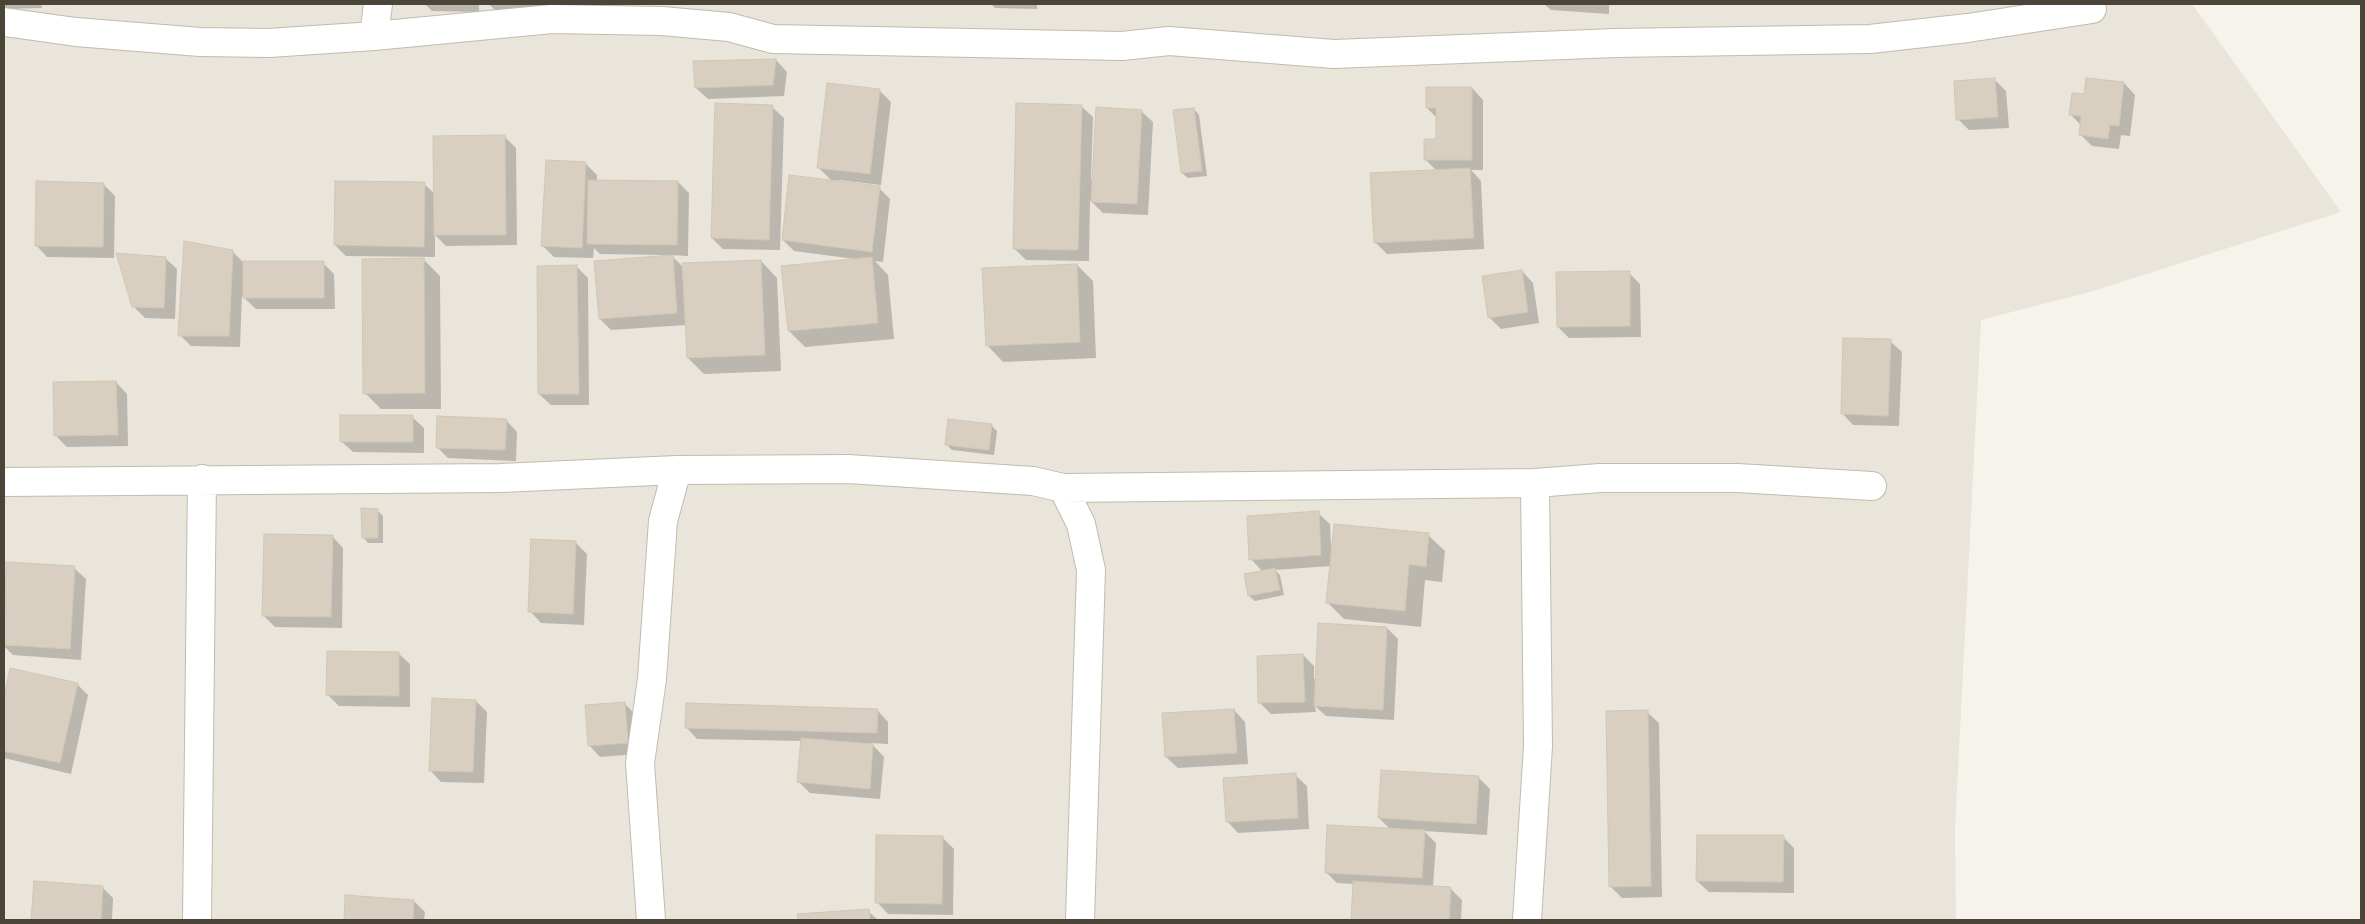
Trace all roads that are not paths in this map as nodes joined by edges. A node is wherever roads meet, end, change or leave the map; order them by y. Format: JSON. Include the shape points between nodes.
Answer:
{"nodes":[{"id":1,"x":378,"y":4,"type":"edge"},
{"id":2,"x":2092,"y":8,"type":"dead end"},
{"id":3,"x":4,"y":22,"type":"edge"},
{"id":4,"x":374,"y":36,"type":"junction"},
{"id":5,"x":677,"y":470,"type":"junction"},
{"id":6,"x":202,"y":479,"type":"junction"},
{"id":7,"x":4,"y":482,"type":"edge"},
{"id":8,"x":1535,"y":483,"type":"junction"},
{"id":9,"x":1872,"y":486,"type":"dead end"},
{"id":10,"x":1063,"y":488,"type":"junction"},
{"id":11,"x":197,"y":920,"type":"edge"},
{"id":12,"x":651,"y":920,"type":"edge"},
{"id":13,"x":1080,"y":920,"type":"edge"},
{"id":14,"x":1527,"y":920,"type":"edge"}],
"edges":[{"from":1,"to":4,"type":"street"},
{"from":2,"to":4,"type":"street","via":[[1968,28],[1870,39],[1616,43],[1334,54],[1169,42],[1122,46],[773,39],[729,27],[662,21],[552,19]]},
{"from":3,"to":4,"type":"street","via":[[76,32],[200,42]]},
{"from":5,"to":6,"type":"street","via":[[501,478]]},
{"from":5,"to":10,"type":"street","via":[[848,469],[1033,481]]},
{"from":5,"to":12,"type":"street","via":[[663,521],[652,679],[640,763]]},
{"from":6,"to":7,"type":"street"},
{"from":6,"to":11,"type":"street"},
{"from":8,"to":9,"type":"street","via":[[1600,478],[1728,478]]},
{"from":8,"to":10,"type":"street"},
{"from":8,"to":14,"type":"street","via":[[1538,746]]},
{"from":10,"to":13,"type":"street","via":[[1081,524],[1091,570]]}]}
